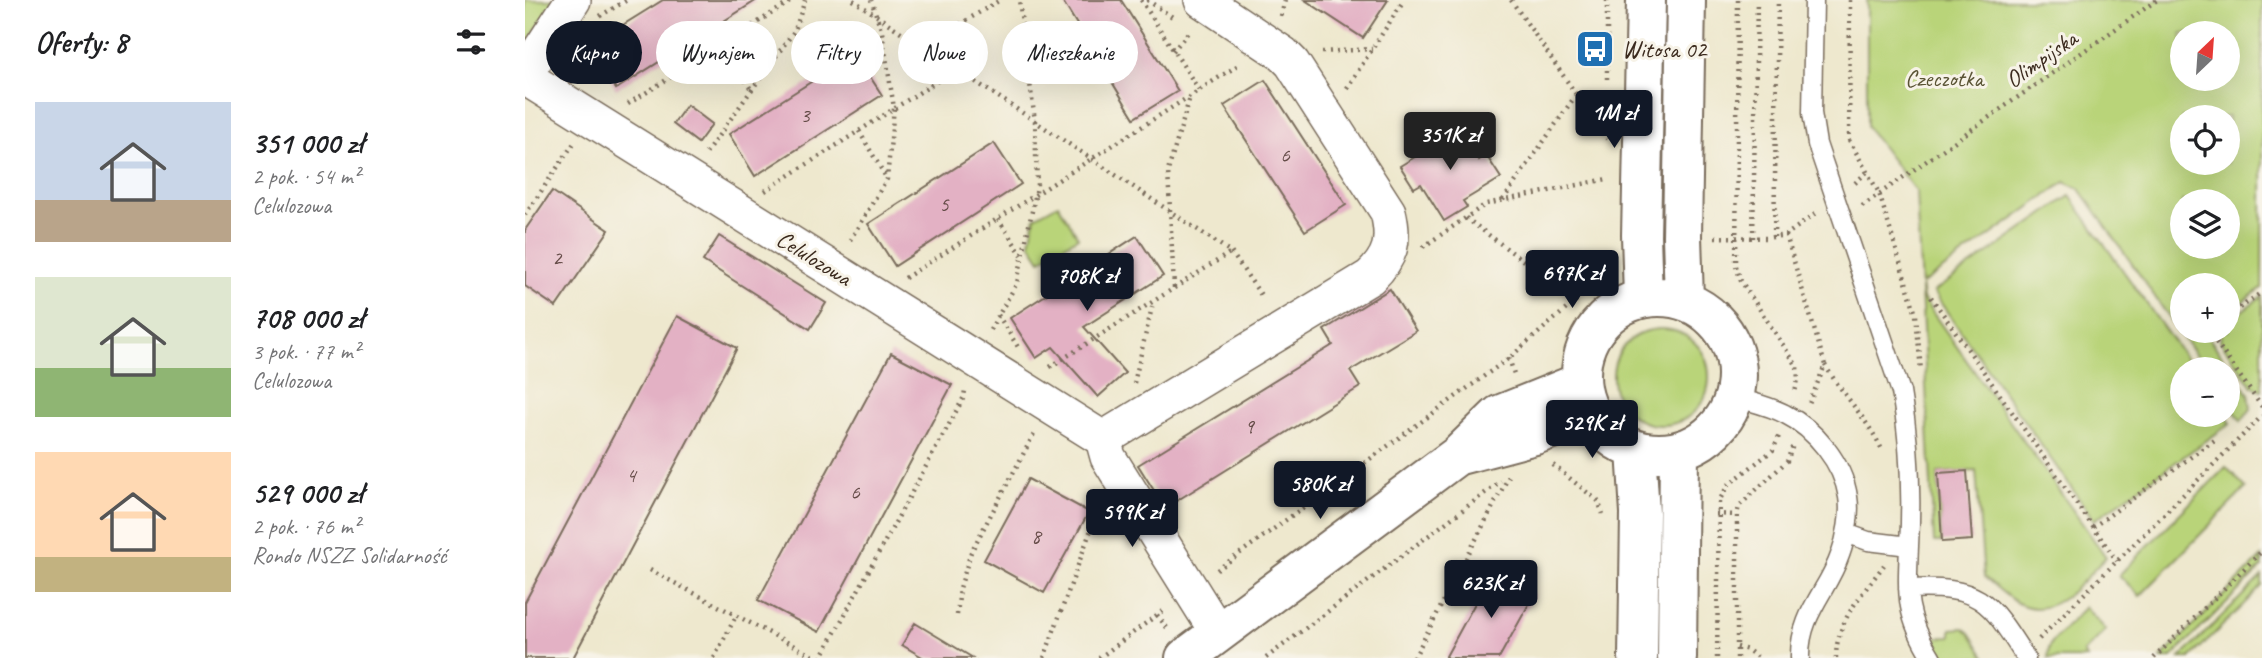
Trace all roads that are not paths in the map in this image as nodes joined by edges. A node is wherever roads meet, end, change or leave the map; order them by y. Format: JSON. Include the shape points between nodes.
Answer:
{"nodes":[{"id":1,"x":573,"y":0,"type":"edge"},
{"id":2,"x":1646,"y":0,"type":"edge"},
{"id":3,"x":1686,"y":0,"type":"edge"},
{"id":4,"x":1814,"y":0,"type":"edge"},
{"id":5,"x":1196,"y":14,"type":"edge"},
{"id":6,"x":525,"y":75,"type":"edge"},
{"id":7,"x":1643,"y":298,"type":"junction"},
{"id":8,"x":1684,"y":300,"type":"junction"},
{"id":9,"x":1735,"y":397,"type":"junction"},
{"id":10,"x":1586,"y":398,"type":"junction"},
{"id":11,"x":1103,"y":439,"type":"junction"},
{"id":12,"x":1636,"y":450,"type":"junction"},
{"id":13,"x":1679,"y":450,"type":"junction"},
{"id":14,"x":1846,"y":533,"type":"junction"},
{"id":15,"x":1909,"y":546,"type":"junction"},
{"id":16,"x":1908,"y":589,"type":"junction"},
{"id":17,"x":1218,"y":634,"type":"junction"},
{"id":18,"x":2025,"y":656,"type":"edge"},
{"id":19,"x":1185,"y":658,"type":"edge"},
{"id":20,"x":1638,"y":658,"type":"edge"},
{"id":21,"x":1677,"y":658,"type":"edge"},
{"id":22,"x":1800,"y":658,"type":"edge"},
{"id":23,"x":1932,"y":658,"type":"edge"}],
"edges":[{"from":1,"to":6,"type":"street"},
{"from":2,"to":7,"type":"main road"},
{"from":3,"to":8,"type":"main road"},
{"from":4,"to":15,"type":"lane","via":[[1812,113],[1817,144],[1901,392],[1907,428]]},
{"from":5,"to":11,"type":"street","via":[[1267,56],[1292,64],[1388,212],[1389,253],[1370,277]]},
{"from":6,"to":11,"type":"street","name":"Celulozowa","via":[[970,372],[1019,386]]},
{"from":7,"to":8,"type":"main road"},
{"from":7,"to":10,"type":"main road","via":[[1616,309],[1596,328],[1583,354]]},
{"from":8,"to":9,"type":"main road","via":[[1705,311],[1722,328],[1736,361]]},
{"from":9,"to":13,"type":"main road","via":[[1723,421],[1703,440]]},
{"from":9,"to":14,"type":"lane","via":[[1794,419],[1825,447],[1848,497]]},
{"from":10,"to":12,"type":"main road","via":[[1611,436]]},
{"from":10,"to":17,"type":"main road","via":[[1535,435],[1458,456]]},
{"from":11,"to":17,"type":"street","via":[[1108,457]]},
{"from":12,"to":13,"type":"main road"},
{"from":12,"to":20,"type":"main road"},
{"from":13,"to":21,"type":"main road"},
{"from":14,"to":15,"type":"lane"},
{"from":14,"to":22,"type":"lane","via":[[1840,556],[1812,606]]},
{"from":15,"to":16,"type":"lane"},
{"from":16,"to":18,"type":"lane","via":[[1945,588],[1982,601]]},
{"from":16,"to":23,"type":"lane","via":[[1913,623]]},
{"from":17,"to":19,"type":"main road"}]}
